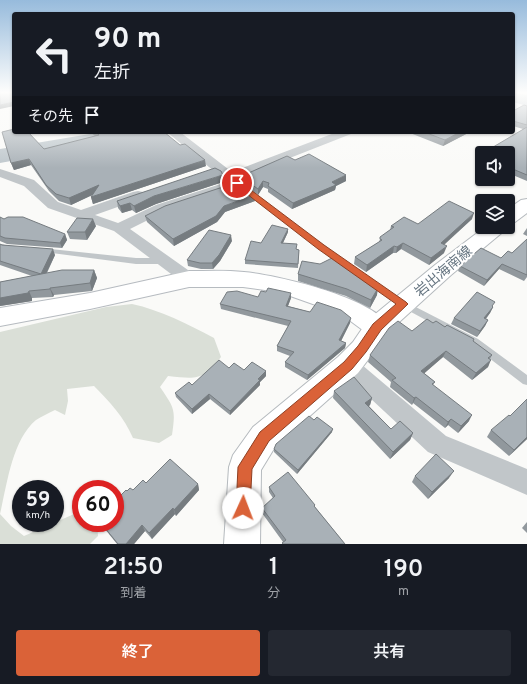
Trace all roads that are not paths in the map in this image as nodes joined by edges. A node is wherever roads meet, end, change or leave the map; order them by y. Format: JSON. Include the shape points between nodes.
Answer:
{"nodes":[{"id":1,"x":176,"y":134,"type":"edge"},
{"id":2,"x":342,"y":134,"type":"edge"},
{"id":3,"x":218,"y":168,"type":"junction"},
{"id":4,"x":0,"y":173,"type":"edge"},
{"id":5,"x":203,"y":173,"type":"edge"},
{"id":6,"x":233,"y":180,"type":"junction"},
{"id":7,"x":153,"y":190,"type":"edge"},
{"id":8,"x":527,"y":204,"type":"edge"},
{"id":9,"x":515,"y":213,"type":"edge"},
{"id":10,"x":81,"y":215,"type":"junction"},
{"id":11,"x":120,"y":228,"type":"junction"},
{"id":12,"x":488,"y":234,"type":"edge"},
{"id":13,"x":37,"y":249,"type":"edge"},
{"id":14,"x":165,"y":261,"type":"junction"},
{"id":15,"x":189,"y":279,"type":"junction"},
{"id":16,"x":403,"y":304,"type":"junction"},
{"id":17,"x":0,"y":317,"type":"edge"},
{"id":18,"x":377,"y":327,"type":"junction"},
{"id":19,"x":348,"y":365,"type":"junction"},
{"id":20,"x":527,"y":381,"type":"edge"},
{"id":21,"x":527,"y":482,"type":"edge"},
{"id":22,"x":242,"y":544,"type":"edge"}],
"edges":[{"from":1,"to":3,"type":"street"},
{"from":2,"to":6,"type":"street"},
{"from":3,"to":5,"type":"street"},
{"from":3,"to":6,"type":"street"},
{"from":4,"to":10,"type":"street","via":[[30,183],[53,205]]},
{"from":6,"to":11,"type":"street","via":[[161,208]]},
{"from":6,"to":16,"type":"lane","via":[[321,247]]},
{"from":7,"to":10,"type":"street"},
{"from":8,"to":9,"type":"main road"},
{"from":10,"to":11,"type":"street"},
{"from":11,"to":14,"type":"street"},
{"from":12,"to":16,"type":"main road","name":"岩出海南線"},
{"from":13,"to":14,"type":"lane","via":[[136,261]]},
{"from":14,"to":15,"type":"street"},
{"from":15,"to":17,"type":"main road","via":[[90,302]]},
{"from":15,"to":18,"type":"main road","via":[[243,279],[282,285],[349,308]]},
{"from":16,"to":18,"type":"main road","name":"岩出海南線"},
{"from":16,"to":20,"type":"lane","via":[[475,342]]},
{"from":18,"to":19,"type":"main road","name":"岩出海南線"},
{"from":19,"to":21,"type":"street","via":[[437,444]]},
{"from":19,"to":22,"type":"main road","name":"岩出海南線","via":[[264,437],[245,467]]}]}
